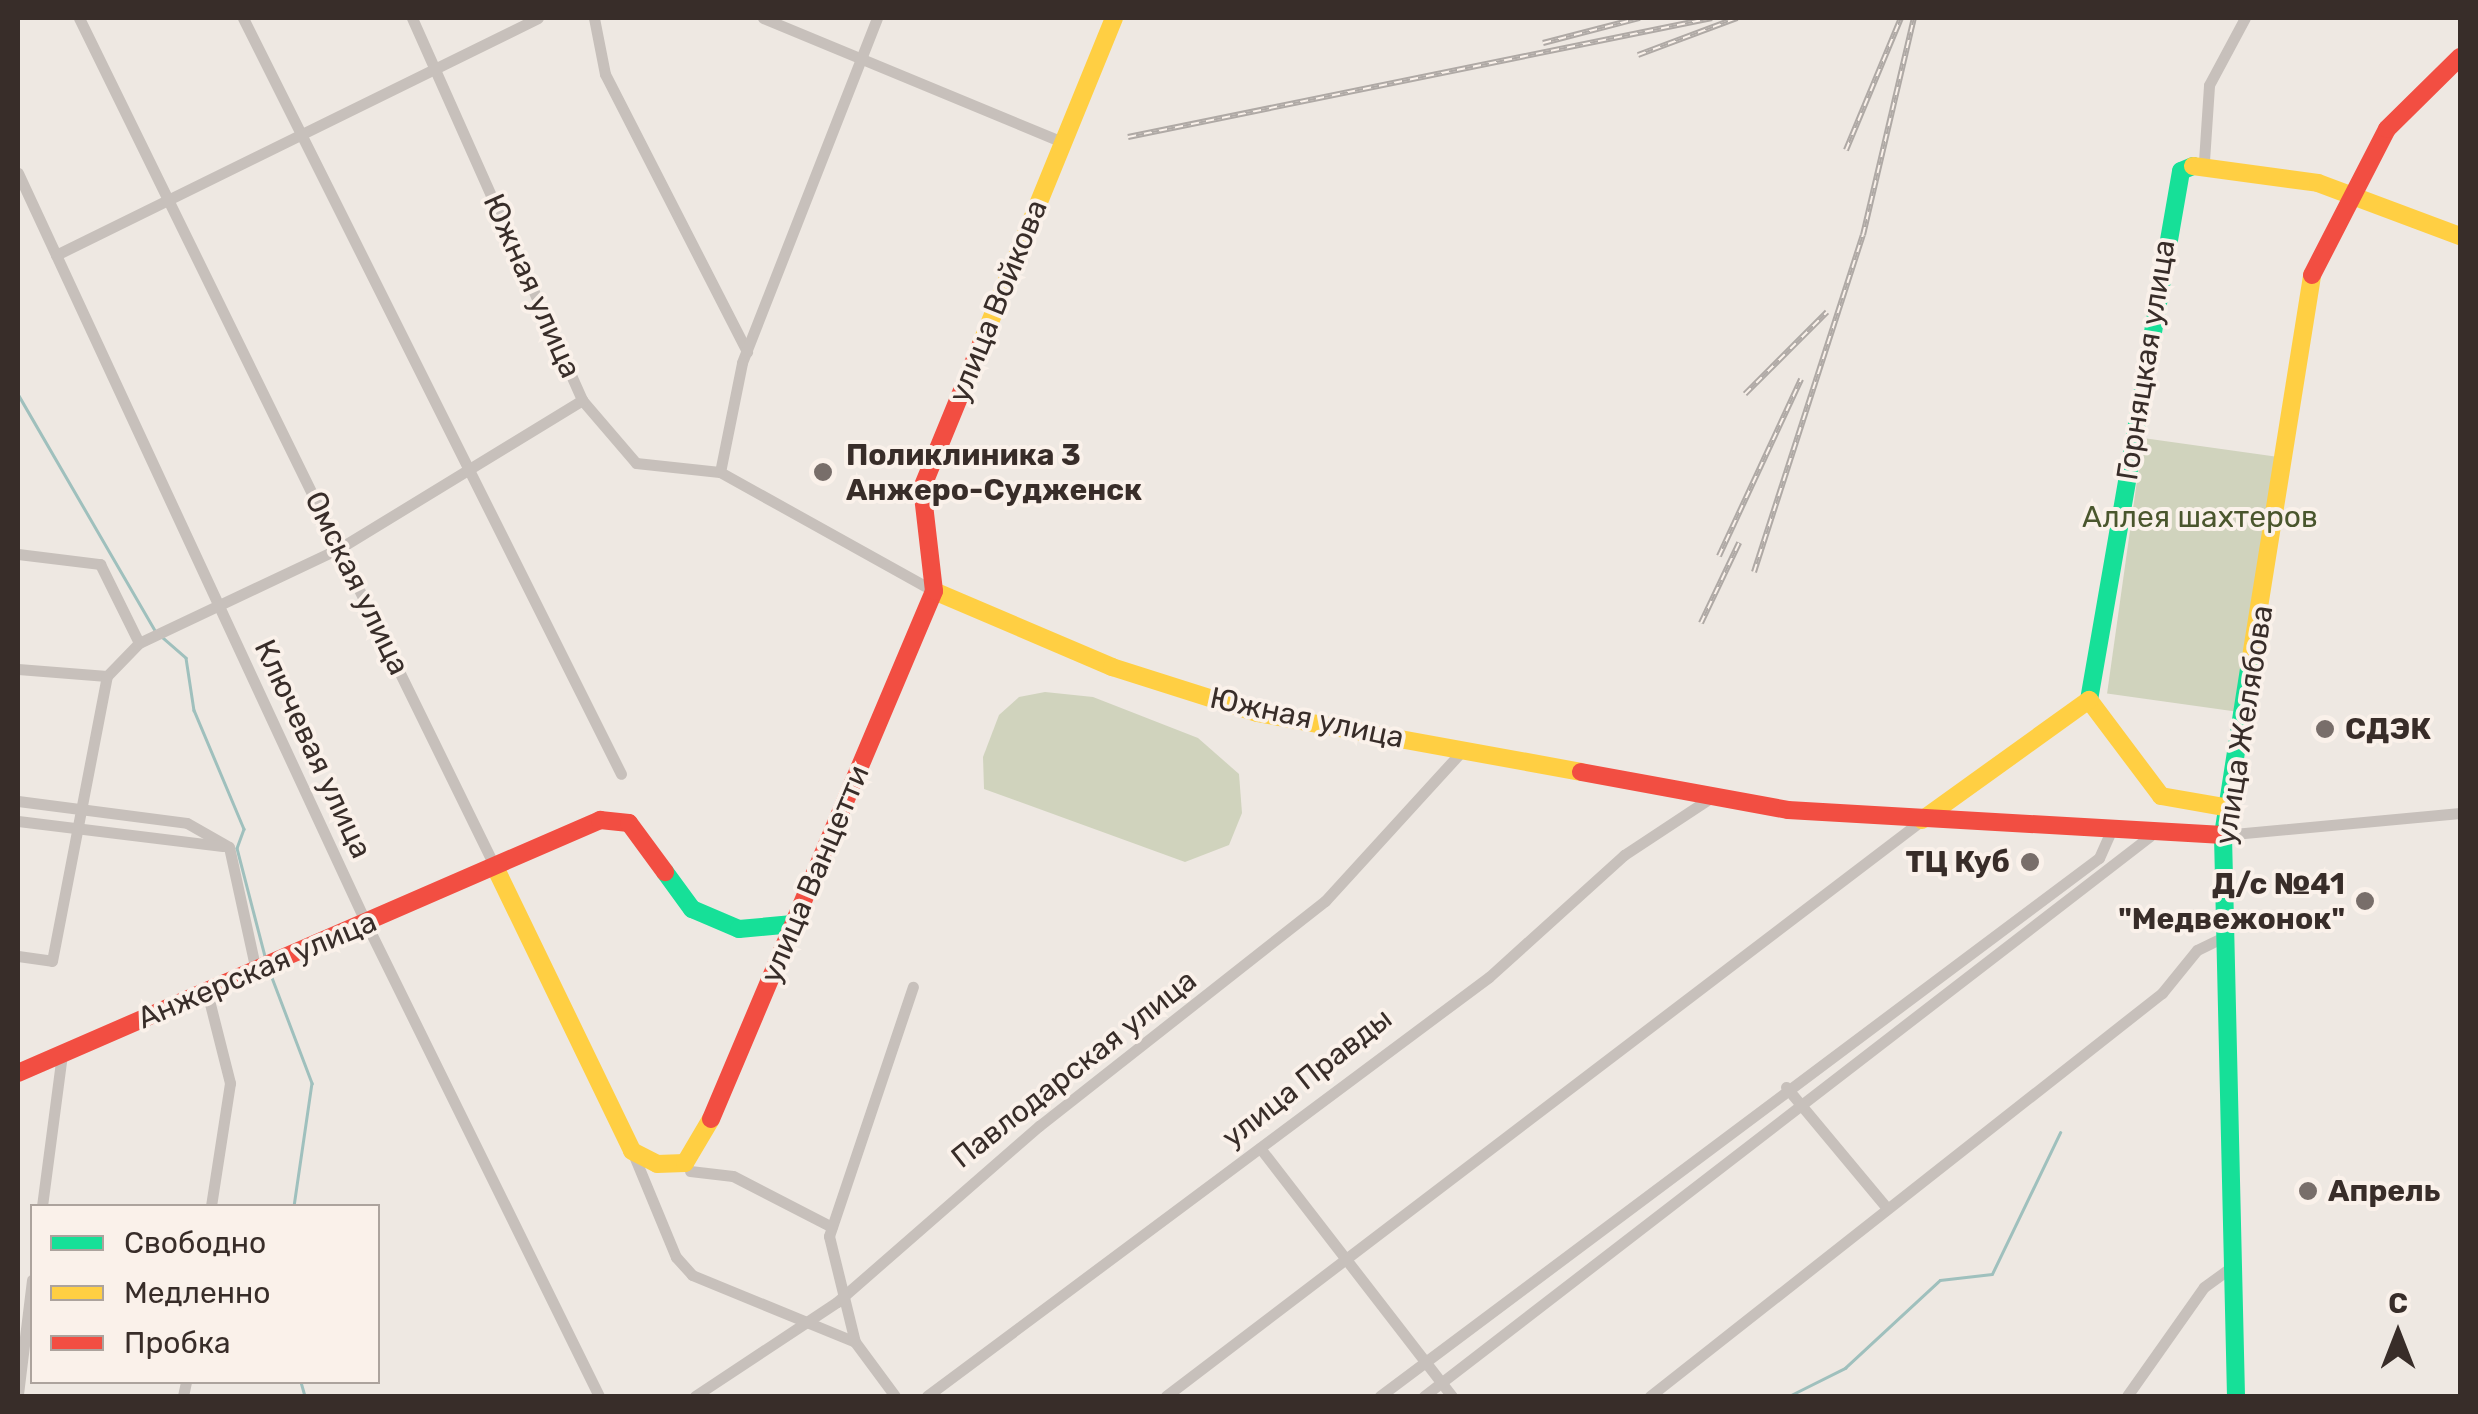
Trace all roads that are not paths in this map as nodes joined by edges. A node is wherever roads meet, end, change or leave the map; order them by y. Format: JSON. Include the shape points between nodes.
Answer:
{"nodes":[{"id":1,"x":79,"y":18,"type":"edge"},
{"id":2,"x":243,"y":18,"type":"edge"},
{"id":3,"x":412,"y":18,"type":"edge"},
{"id":4,"x":538,"y":18,"type":"edge"},
{"id":5,"x":594,"y":18,"type":"edge"},
{"id":6,"x":763,"y":18,"type":"edge"},
{"id":7,"x":877,"y":18,"type":"edge"},
{"id":8,"x":1114,"y":18,"type":"edge"},
{"id":9,"x":2245,"y":18,"type":"edge"},
{"id":10,"x":862,"y":56,"type":"junction"},
{"id":11,"x":2460,"y":57,"type":"edge"},
{"id":12,"x":434,"y":61,"type":"junction"},
{"id":13,"x":302,"y":136,"type":"junction"},
{"id":14,"x":1063,"y":142,"type":"junction"},
{"id":15,"x":2204,"y":161,"type":"junction"},
{"id":16,"x":18,"y":173,"type":"edge"},
{"id":17,"x":2360,"y":192,"type":"junction"},
{"id":18,"x":173,"y":198,"type":"junction"},
{"id":19,"x":2460,"y":236,"type":"edge"},
{"id":20,"x":56,"y":255,"type":"junction"},
{"id":21,"x":746,"y":352,"type":"junction"},
{"id":22,"x":582,"y":400,"type":"junction"},
{"id":23,"x":469,"y":464,"type":"junction"},
{"id":24,"x":720,"y":472,"type":"junction"},
{"id":25,"x":340,"y":548,"type":"junction"},
{"id":26,"x":18,"y":554,"type":"edge"},
{"id":27,"x":934,"y":591,"type":"junction"},
{"id":28,"x":219,"y":605,"type":"junction"},
{"id":29,"x":139,"y":643,"type":"junction"},
{"id":30,"x":18,"y":669,"type":"edge"},
{"id":31,"x":107,"y":676,"type":"junction"},
{"id":32,"x":2089,"y":700,"type":"junction"},
{"id":33,"x":1462,"y":751,"type":"junction"},
{"id":34,"x":621,"y":774,"type":"dead end"},
{"id":35,"x":1712,"y":797,"type":"junction"},
{"id":36,"x":18,"y":801,"type":"edge"},
{"id":37,"x":2229,"y":808,"type":"junction"},
{"id":38,"x":80,"y":810,"type":"junction"},
{"id":39,"x":2460,"y":812,"type":"edge"},
{"id":40,"x":1922,"y":820,"type":"junction"},
{"id":41,"x":18,"y":821,"type":"edge"},
{"id":42,"x":76,"y":827,"type":"junction"},
{"id":43,"x":2110,"y":834,"type":"junction"},
{"id":44,"x":2223,"y":835,"type":"junction"},
{"id":45,"x":2150,"y":836,"type":"junction"},
{"id":46,"x":229,"y":847,"type":"junction"},
{"id":47,"x":495,"y":866,"type":"junction"},
{"id":48,"x":366,"y":923,"type":"junction"},
{"id":49,"x":792,"y":924,"type":"junction"},
{"id":50,"x":2228,"y":935,"type":"junction"},
{"id":51,"x":18,"y":956,"type":"edge"},
{"id":52,"x":256,"y":972,"type":"junction"},
{"id":53,"x":914,"y":987,"type":"dead end"},
{"id":54,"x":207,"y":992,"type":"junction"},
{"id":55,"x":62,"y":1054,"type":"junction"},
{"id":56,"x":18,"y":1072,"type":"edge"},
{"id":57,"x":1786,"y":1088,"type":"junction"},
{"id":58,"x":1805,"y":1110,"type":"junction"},
{"id":59,"x":1260,"y":1148,"type":"junction"},
{"id":60,"x":632,"y":1152,"type":"junction"},
{"id":61,"x":691,"y":1163,"type":"junction"},
{"id":62,"x":42,"y":1204,"type":"edge"},
{"id":63,"x":211,"y":1204,"type":"edge"},
{"id":64,"x":1885,"y":1206,"type":"junction"},
{"id":65,"x":832,"y":1227,"type":"junction"},
{"id":66,"x":1350,"y":1257,"type":"junction"},
{"id":67,"x":2232,"y":1268,"type":"junction"},
{"id":68,"x":841,"y":1290,"type":"junction"},
{"id":69,"x":30,"y":1296,"type":"edge"},
{"id":70,"x":810,"y":1318,"type":"junction"},
{"id":71,"x":855,"y":1342,"type":"junction"},
{"id":72,"x":1426,"y":1362,"type":"junction"},
{"id":73,"x":1442,"y":1383,"type":"junction"},
{"id":74,"x":18,"y":1394,"type":"edge"},
{"id":75,"x":599,"y":1396,"type":"edge"},
{"id":76,"x":695,"y":1396,"type":"edge"},
{"id":77,"x":896,"y":1396,"type":"edge"},
{"id":78,"x":927,"y":1396,"type":"edge"},
{"id":79,"x":1166,"y":1396,"type":"edge"},
{"id":80,"x":1380,"y":1396,"type":"edge"},
{"id":81,"x":1424,"y":1396,"type":"edge"},
{"id":82,"x":1452,"y":1396,"type":"edge"},
{"id":83,"x":1650,"y":1396,"type":"edge"},
{"id":84,"x":2127,"y":1396,"type":"edge"},
{"id":85,"x":2236,"y":1396,"type":"edge"}],
"edges":[{"from":1,"to":18,"type":"street","name":"Омская улица"},
{"from":2,"to":13,"type":"street"},
{"from":3,"to":12,"type":"street","name":"Южная улица"},
{"from":4,"to":12,"type":"street"},
{"from":5,"to":21,"type":"street","via":[[605,74]]},
{"from":6,"to":10,"type":"street"},
{"from":7,"to":10,"type":"street"},
{"from":8,"to":14,"type":"street","name":"улица Войкова"},
{"from":9,"to":15,"type":"street","via":[[2209,85]]},
{"from":10,"to":14,"type":"street"},
{"from":10,"to":21,"type":"street"},
{"from":11,"to":17,"type":"street","name":"улица Желябова","via":[[2387,129]]},
{"from":12,"to":13,"type":"street"},
{"from":12,"to":22,"type":"street","name":"Южная улица"},
{"from":13,"to":18,"type":"street"},
{"from":13,"to":23,"type":"street"},
{"from":14,"to":27,"type":"street","name":"улица Войкова","via":[[922,488]]},
{"from":15,"to":17,"type":"street"},
{"from":15,"to":32,"type":"street","name":"Горняцкая улица","via":[[2181,172],[2171,197]]},
{"from":16,"to":20,"type":"street","name":"Ключевая улица"},
{"from":17,"to":19,"type":"street"},
{"from":17,"to":37,"type":"street","name":"улица Желябова","via":[[2320,236],[2314,260]]},
{"from":18,"to":20,"type":"street"},
{"from":18,"to":25,"type":"street","name":"Омская улица"},
{"from":20,"to":28,"type":"street","name":"Ключевая улица"},
{"from":21,"to":24,"type":"street"},
{"from":22,"to":23,"type":"street"},
{"from":22,"to":24,"type":"street","name":"Южная улица","via":[[636,463]]},
{"from":23,"to":25,"type":"street"},
{"from":23,"to":34,"type":"street"},
{"from":24,"to":27,"type":"street","name":"Южная улица","via":[[836,530]]},
{"from":25,"to":28,"type":"street"},
{"from":25,"to":47,"type":"street","name":"Омская улица"},
{"from":26,"to":29,"type":"street","via":[[100,564]]},
{"from":27,"to":33,"type":"street","name":"Южная улица","via":[[1112,667],[1258,713]]},
{"from":27,"to":49,"type":"street","name":"улица Ванцетти"},
{"from":28,"to":29,"type":"street"},
{"from":28,"to":48,"type":"street","name":"Ключевая улица"},
{"from":29,"to":31,"type":"street"},
{"from":30,"to":31,"type":"street"},
{"from":31,"to":38,"type":"street"},
{"from":32,"to":37,"type":"street","via":[[2161,796]]},
{"from":32,"to":40,"type":"street","via":[[2020,741]]},
{"from":33,"to":35,"type":"street","name":"Южная улица"},
{"from":33,"to":68,"type":"street","name":"Павлодарская улица","via":[[1325,902]]},
{"from":35,"to":40,"type":"street","name":"Южная улица"},
{"from":35,"to":59,"type":"street","name":"улица Правды","via":[[1624,855],[1489,977]]},
{"from":36,"to":38,"type":"street"},
{"from":37,"to":44,"type":"street","name":"улица Желябова"},
{"from":38,"to":42,"type":"street"},
{"from":38,"to":46,"type":"street","via":[[187,823]]},
{"from":39,"to":44,"type":"street"},
{"from":40,"to":43,"type":"street","name":"Южная улица"},
{"from":40,"to":66,"type":"street"},
{"from":41,"to":42,"type":"street"},
{"from":42,"to":46,"type":"street"},
{"from":42,"to":51,"type":"street","via":[[52,961]]},
{"from":43,"to":45,"type":"street","name":"Южная улица"},
{"from":43,"to":57,"type":"street","via":[[2099,858]]},
{"from":44,"to":45,"type":"street","name":"Южная улица"},
{"from":44,"to":50,"type":"street","name":"улица Желябова"},
{"from":45,"to":58,"type":"street"},
{"from":46,"to":52,"type":"street"},
{"from":47,"to":48,"type":"street","name":"Анжерская улица"},
{"from":47,"to":49,"type":"street","name":"Анжерская улица","via":[[600,820],[628,823],[692,909],[739,929]]},
{"from":47,"to":60,"type":"street","name":"Омская улица"},
{"from":48,"to":52,"type":"street","name":"Анжерская улица"},
{"from":48,"to":75,"type":"street","name":"Ключевая улица"},
{"from":49,"to":61,"type":"street","name":"улица Ванцетти"},
{"from":50,"to":64,"type":"street","via":[[2197,950],[2162,993]]},
{"from":50,"to":67,"type":"street","name":"улица Желябова"},
{"from":52,"to":54,"type":"street","name":"Анжерская улица"},
{"from":53,"to":65,"type":"street"},
{"from":54,"to":55,"type":"street","name":"Анжерская улица"},
{"from":54,"to":63,"type":"street","via":[[230,1083]]},
{"from":55,"to":56,"type":"street","name":"Анжерская улица"},
{"from":55,"to":62,"type":"street"},
{"from":57,"to":58,"type":"street"},
{"from":57,"to":72,"type":"street"},
{"from":58,"to":64,"type":"street"},
{"from":58,"to":73,"type":"street"},
{"from":59,"to":66,"type":"street"},
{"from":59,"to":78,"type":"street","name":"улица Правды"},
{"from":60,"to":61,"type":"street","via":[[657,1164]]},
{"from":60,"to":70,"type":"street","name":"Омская улица","via":[[676,1257],[692,1274]]},
{"from":61,"to":65,"type":"street","via":[[734,1176]]},
{"from":64,"to":83,"type":"street"},
{"from":65,"to":68,"type":"street"},
{"from":66,"to":72,"type":"street"},
{"from":66,"to":79,"type":"street"},
{"from":67,"to":84,"type":"street","via":[[2204,1287]]},
{"from":67,"to":85,"type":"street","name":"улица Желябова"},
{"from":68,"to":70,"type":"street","name":"Павлодарская улица"},
{"from":68,"to":71,"type":"street"},
{"from":69,"to":74,"type":"street"},
{"from":70,"to":71,"type":"street","name":"Омская улица"},
{"from":70,"to":76,"type":"street","name":"Павлодарская улица"},
{"from":71,"to":77,"type":"street"},
{"from":72,"to":73,"type":"street"},
{"from":72,"to":80,"type":"street"},
{"from":73,"to":81,"type":"street"},
{"from":73,"to":82,"type":"street"}]}
